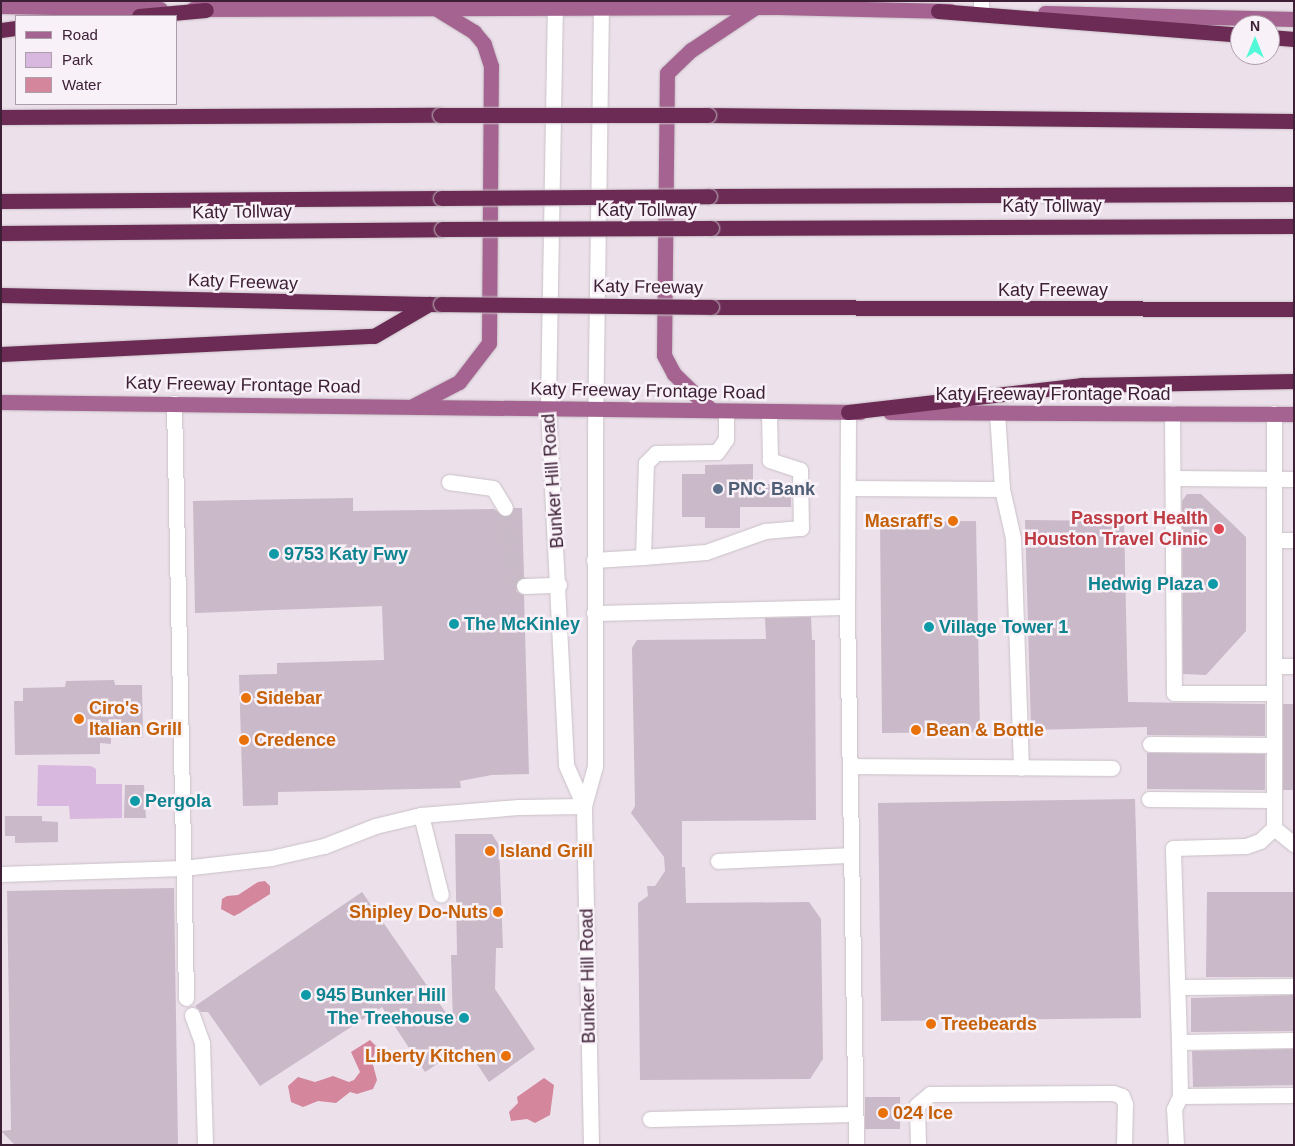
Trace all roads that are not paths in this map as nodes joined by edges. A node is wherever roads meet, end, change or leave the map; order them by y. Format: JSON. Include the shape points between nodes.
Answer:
{"nodes":[{"id":1,"x":555,"y":4,"type":"edge"},
{"id":2,"x":601,"y":4,"type":"edge"},
{"id":3,"x":777,"y":4,"type":"edge"},
{"id":4,"x":343,"y":5,"type":"edge"},
{"id":5,"x":1,"y":6,"type":"edge"},
{"id":6,"x":981,"y":6,"type":"edge"},
{"id":7,"x":435,"y":8,"type":"junction"},
{"id":8,"x":754,"y":8,"type":"junction"},
{"id":9,"x":206,"y":10,"type":"junction"},
{"id":10,"x":938,"y":11,"type":"junction"},
{"id":11,"x":150,"y":15,"type":"edge"},
{"id":12,"x":1294,"y":19,"type":"edge"},
{"id":13,"x":15,"y":28,"type":"edge"},
{"id":14,"x":1,"y":30,"type":"edge"},
{"id":15,"x":1230,"y":34,"type":"edge"},
{"id":16,"x":1280,"y":38,"type":"edge"},
{"id":17,"x":1294,"y":39,"type":"edge"},
{"id":18,"x":1,"y":116,"type":"edge"},
{"id":19,"x":1294,"y":121,"type":"edge"},
{"id":20,"x":1294,"y":194,"type":"edge"},
{"id":21,"x":1,"y":202,"type":"edge"},
{"id":22,"x":1294,"y":226,"type":"edge"},
{"id":23,"x":1,"y":233,"type":"edge"},
{"id":24,"x":1,"y":295,"type":"edge"},
{"id":25,"x":436,"y":304,"type":"junction"},
{"id":26,"x":1294,"y":309,"type":"edge"},
{"id":27,"x":1,"y":354,"type":"edge"},
{"id":28,"x":1294,"y":381,"type":"edge"},
{"id":29,"x":1,"y":402,"type":"edge"},
{"id":30,"x":174,"y":403,"type":"junction"},
{"id":31,"x":411,"y":406,"type":"junction"},
{"id":32,"x":548,"y":408,"type":"junction"},
{"id":33,"x":595,"y":409,"type":"junction"},
{"id":34,"x":711,"y":410,"type":"junction"},
{"id":35,"x":726,"y":411,"type":"junction"},
{"id":36,"x":769,"y":411,"type":"junction"},
{"id":37,"x":848,"y":412,"type":"junction"},
{"id":38,"x":997,"y":412,"type":"junction"},
{"id":39,"x":1172,"y":413,"type":"junction"},
{"id":40,"x":1274,"y":414,"type":"junction"},
{"id":41,"x":1294,"y":414,"type":"edge"},
{"id":42,"x":1173,"y":478,"type":"junction"},
{"id":43,"x":1274,"y":479,"type":"junction"},
{"id":44,"x":1294,"y":479,"type":"edge"},
{"id":45,"x":448,"y":482,"type":"dead end"},
{"id":46,"x":848,"y":488,"type":"junction"},
{"id":47,"x":1002,"y":489,"type":"junction"},
{"id":48,"x":505,"y":508,"type":"tunnel mouth"},
{"id":49,"x":1274,"y":540,"type":"junction"},
{"id":50,"x":1294,"y":540,"type":"edge"},
{"id":51,"x":643,"y":557,"type":"junction"},
{"id":52,"x":594,"y":560,"type":"junction"},
{"id":53,"x":559,"y":585,"type":"junction"},
{"id":54,"x":524,"y":586,"type":"dead end"},
{"id":55,"x":847,"y":608,"type":"junction"},
{"id":56,"x":594,"y":613,"type":"junction"},
{"id":57,"x":1274,"y":666,"type":"junction"},
{"id":58,"x":1294,"y":666,"type":"edge"},
{"id":59,"x":1274,"y":694,"type":"junction"},
{"id":60,"x":1150,"y":744,"type":"dead end"},
{"id":61,"x":1274,"y":745,"type":"junction"},
{"id":62,"x":850,"y":766,"type":"junction"},
{"id":63,"x":1021,"y":768,"type":"junction"},
{"id":64,"x":1112,"y":768,"type":"dead end"},
{"id":65,"x":1149,"y":799,"type":"dead end"},
{"id":66,"x":1274,"y":800,"type":"junction"},
{"id":67,"x":584,"y":806,"type":"junction"},
{"id":68,"x":421,"y":815,"type":"junction"},
{"id":69,"x":1274,"y":828,"type":"junction"},
{"id":70,"x":1294,"y":844,"type":"edge"},
{"id":71,"x":851,"y":856,"type":"junction"},
{"id":72,"x":718,"y":861,"type":"dead end"},
{"id":73,"x":183,"y":868,"type":"junction"},
{"id":74,"x":1,"y":874,"type":"edge"},
{"id":75,"x":441,"y":895,"type":"dead end"},
{"id":76,"x":1294,"y":986,"type":"edge"},
{"id":77,"x":1178,"y":987,"type":"junction"},
{"id":78,"x":186,"y":998,"type":"dead end"},
{"id":79,"x":192,"y":1015,"type":"dead end"},
{"id":80,"x":1294,"y":1040,"type":"edge"},
{"id":81,"x":1179,"y":1042,"type":"junction"},
{"id":82,"x":1294,"y":1095,"type":"edge"},
{"id":83,"x":1180,"y":1096,"type":"junction"},
{"id":84,"x":855,"y":1114,"type":"junction"},
{"id":85,"x":650,"y":1119,"type":"dead end"},
{"id":86,"x":205,"y":1145,"type":"edge"},
{"id":87,"x":591,"y":1145,"type":"edge"},
{"id":88,"x":856,"y":1145,"type":"edge"},
{"id":89,"x":918,"y":1145,"type":"edge"},
{"id":90,"x":1124,"y":1145,"type":"edge"},
{"id":91,"x":1176,"y":1145,"type":"edge"}],
"edges":[{"from":1,"to":2,"type":"main road"},
{"from":1,"to":7,"type":"main road"},
{"from":1,"to":32,"type":"street","name":"Bunker Hill Road"},
{"from":2,"to":8,"type":"main road"},
{"from":2,"to":33,"type":"street","name":"Bunker Hill Road"},
{"from":3,"to":8,"type":"main road"},
{"from":3,"to":10,"type":"main road"},
{"from":4,"to":7,"type":"main road"},
{"from":4,"to":9,"type":"main road"},
{"from":5,"to":9,"type":"main road"},
{"from":6,"to":10,"type":"main road"},
{"from":6,"to":12,"type":"main road"},
{"from":7,"to":31,"type":"main road","via":[[474,32],[484,44],[491,66],[489,343],[459,382]]},
{"from":8,"to":34,"type":"main road","via":[[691,50],[667,73],[664,355],[674,374]]},
{"from":9,"to":11,"type":"highway"},
{"from":10,"to":15,"type":"highway"},
{"from":13,"to":14,"type":"highway"},
{"from":16,"to":17,"type":"highway"},
{"from":18,"to":19,"type":"highway","bridge":true,"via":[[708,115]]},
{"from":20,"to":21,"type":"highway","name":"Katy Tollway","bridge":true},
{"from":22,"to":23,"type":"highway","name":"Katy Tollway","bridge":true},
{"from":24,"to":25,"type":"highway","name":"Katy Freeway"},
{"from":25,"to":26,"type":"highway","name":"Katy Freeway","bridge":true},
{"from":25,"to":27,"type":"highway","via":[[374,336]]},
{"from":28,"to":37,"type":"highway","via":[[1082,385]]},
{"from":29,"to":30,"type":"main road","name":"Katy Freeway Frontage Road"},
{"from":30,"to":31,"type":"main road","name":"Katy Freeway Frontage Road"},
{"from":30,"to":73,"type":"street"},
{"from":31,"to":32,"type":"main road","name":"Katy Freeway Frontage Road"},
{"from":32,"to":33,"type":"main road","name":"Katy Freeway Frontage Road"},
{"from":32,"to":53,"type":"street","name":"Bunker Hill Road"},
{"from":33,"to":34,"type":"main road","name":"Katy Freeway Frontage Road"},
{"from":33,"to":52,"type":"street","name":"Bunker Hill Road"},
{"from":34,"to":35,"type":"main road","name":"Katy Freeway Frontage Road"},
{"from":35,"to":36,"type":"main road","name":"Katy Freeway Frontage Road"},
{"from":35,"to":51,"type":"street","via":[[726,439],[717,452],[656,453],[646,463]]},
{"from":36,"to":37,"type":"main road","name":"Katy Freeway Frontage Road"},
{"from":36,"to":51,"type":"street","via":[[770,460],[800,470],[800,528],[765,531],[706,552]]},
{"from":37,"to":38,"type":"main road","name":"Katy Freeway Frontage Road"},
{"from":37,"to":46,"type":"street"},
{"from":38,"to":39,"type":"main road","name":"Katy Freeway Frontage Road"},
{"from":38,"to":47,"type":"street"},
{"from":39,"to":40,"type":"main road","name":"Katy Freeway Frontage Road"},
{"from":39,"to":42,"type":"street"},
{"from":40,"to":41,"type":"main road","name":"Katy Freeway Frontage Road"},
{"from":40,"to":43,"type":"street"},
{"from":42,"to":43,"type":"street"},
{"from":42,"to":59,"type":"street","via":[[1174,692]]},
{"from":43,"to":44,"type":"street"},
{"from":43,"to":49,"type":"street"},
{"from":45,"to":48,"type":"street","via":[[492,488]]},
{"from":46,"to":47,"type":"street"},
{"from":46,"to":55,"type":"street"},
{"from":47,"to":63,"type":"street","via":[[1013,538]]},
{"from":49,"to":50,"type":"street"},
{"from":49,"to":57,"type":"street"},
{"from":51,"to":52,"type":"street"},
{"from":52,"to":56,"type":"street","name":"Bunker Hill Road"},
{"from":53,"to":54,"type":"street"},
{"from":53,"to":67,"type":"street","name":"Bunker Hill Road","via":[[566,765]]},
{"from":55,"to":56,"type":"street"},
{"from":55,"to":62,"type":"street"},
{"from":56,"to":67,"type":"street","name":"Bunker Hill Road","via":[[595,766]]},
{"from":57,"to":58,"type":"street"},
{"from":57,"to":59,"type":"street"},
{"from":59,"to":61,"type":"street"},
{"from":60,"to":61,"type":"street"},
{"from":61,"to":66,"type":"street"},
{"from":62,"to":63,"type":"street"},
{"from":62,"to":71,"type":"street"},
{"from":63,"to":64,"type":"street"},
{"from":65,"to":66,"type":"street"},
{"from":66,"to":69,"type":"street"},
{"from":67,"to":68,"type":"street","via":[[519,807]]},
{"from":67,"to":87,"type":"street","name":"Bunker Hill Road"},
{"from":68,"to":73,"type":"street","via":[[375,826],[324,846],[271,858]]},
{"from":68,"to":75,"type":"street"},
{"from":69,"to":70,"type":"street"},
{"from":69,"to":77,"type":"street","via":[[1260,841],[1246,846],[1173,848]]},
{"from":71,"to":72,"type":"street"},
{"from":71,"to":84,"type":"street"},
{"from":73,"to":74,"type":"street"},
{"from":73,"to":78,"type":"street"},
{"from":76,"to":77,"type":"street"},
{"from":77,"to":81,"type":"street"},
{"from":79,"to":86,"type":"street","via":[[202,1043]]},
{"from":80,"to":81,"type":"street"},
{"from":81,"to":83,"type":"street"},
{"from":82,"to":83,"type":"street"},
{"from":83,"to":91,"type":"street","via":[[1174,1109]]},
{"from":84,"to":85,"type":"street"},
{"from":84,"to":88,"type":"street"},
{"from":89,"to":90,"type":"street","via":[[917,1105],[930,1094],[1122,1096],[1125,1104]]}]}
